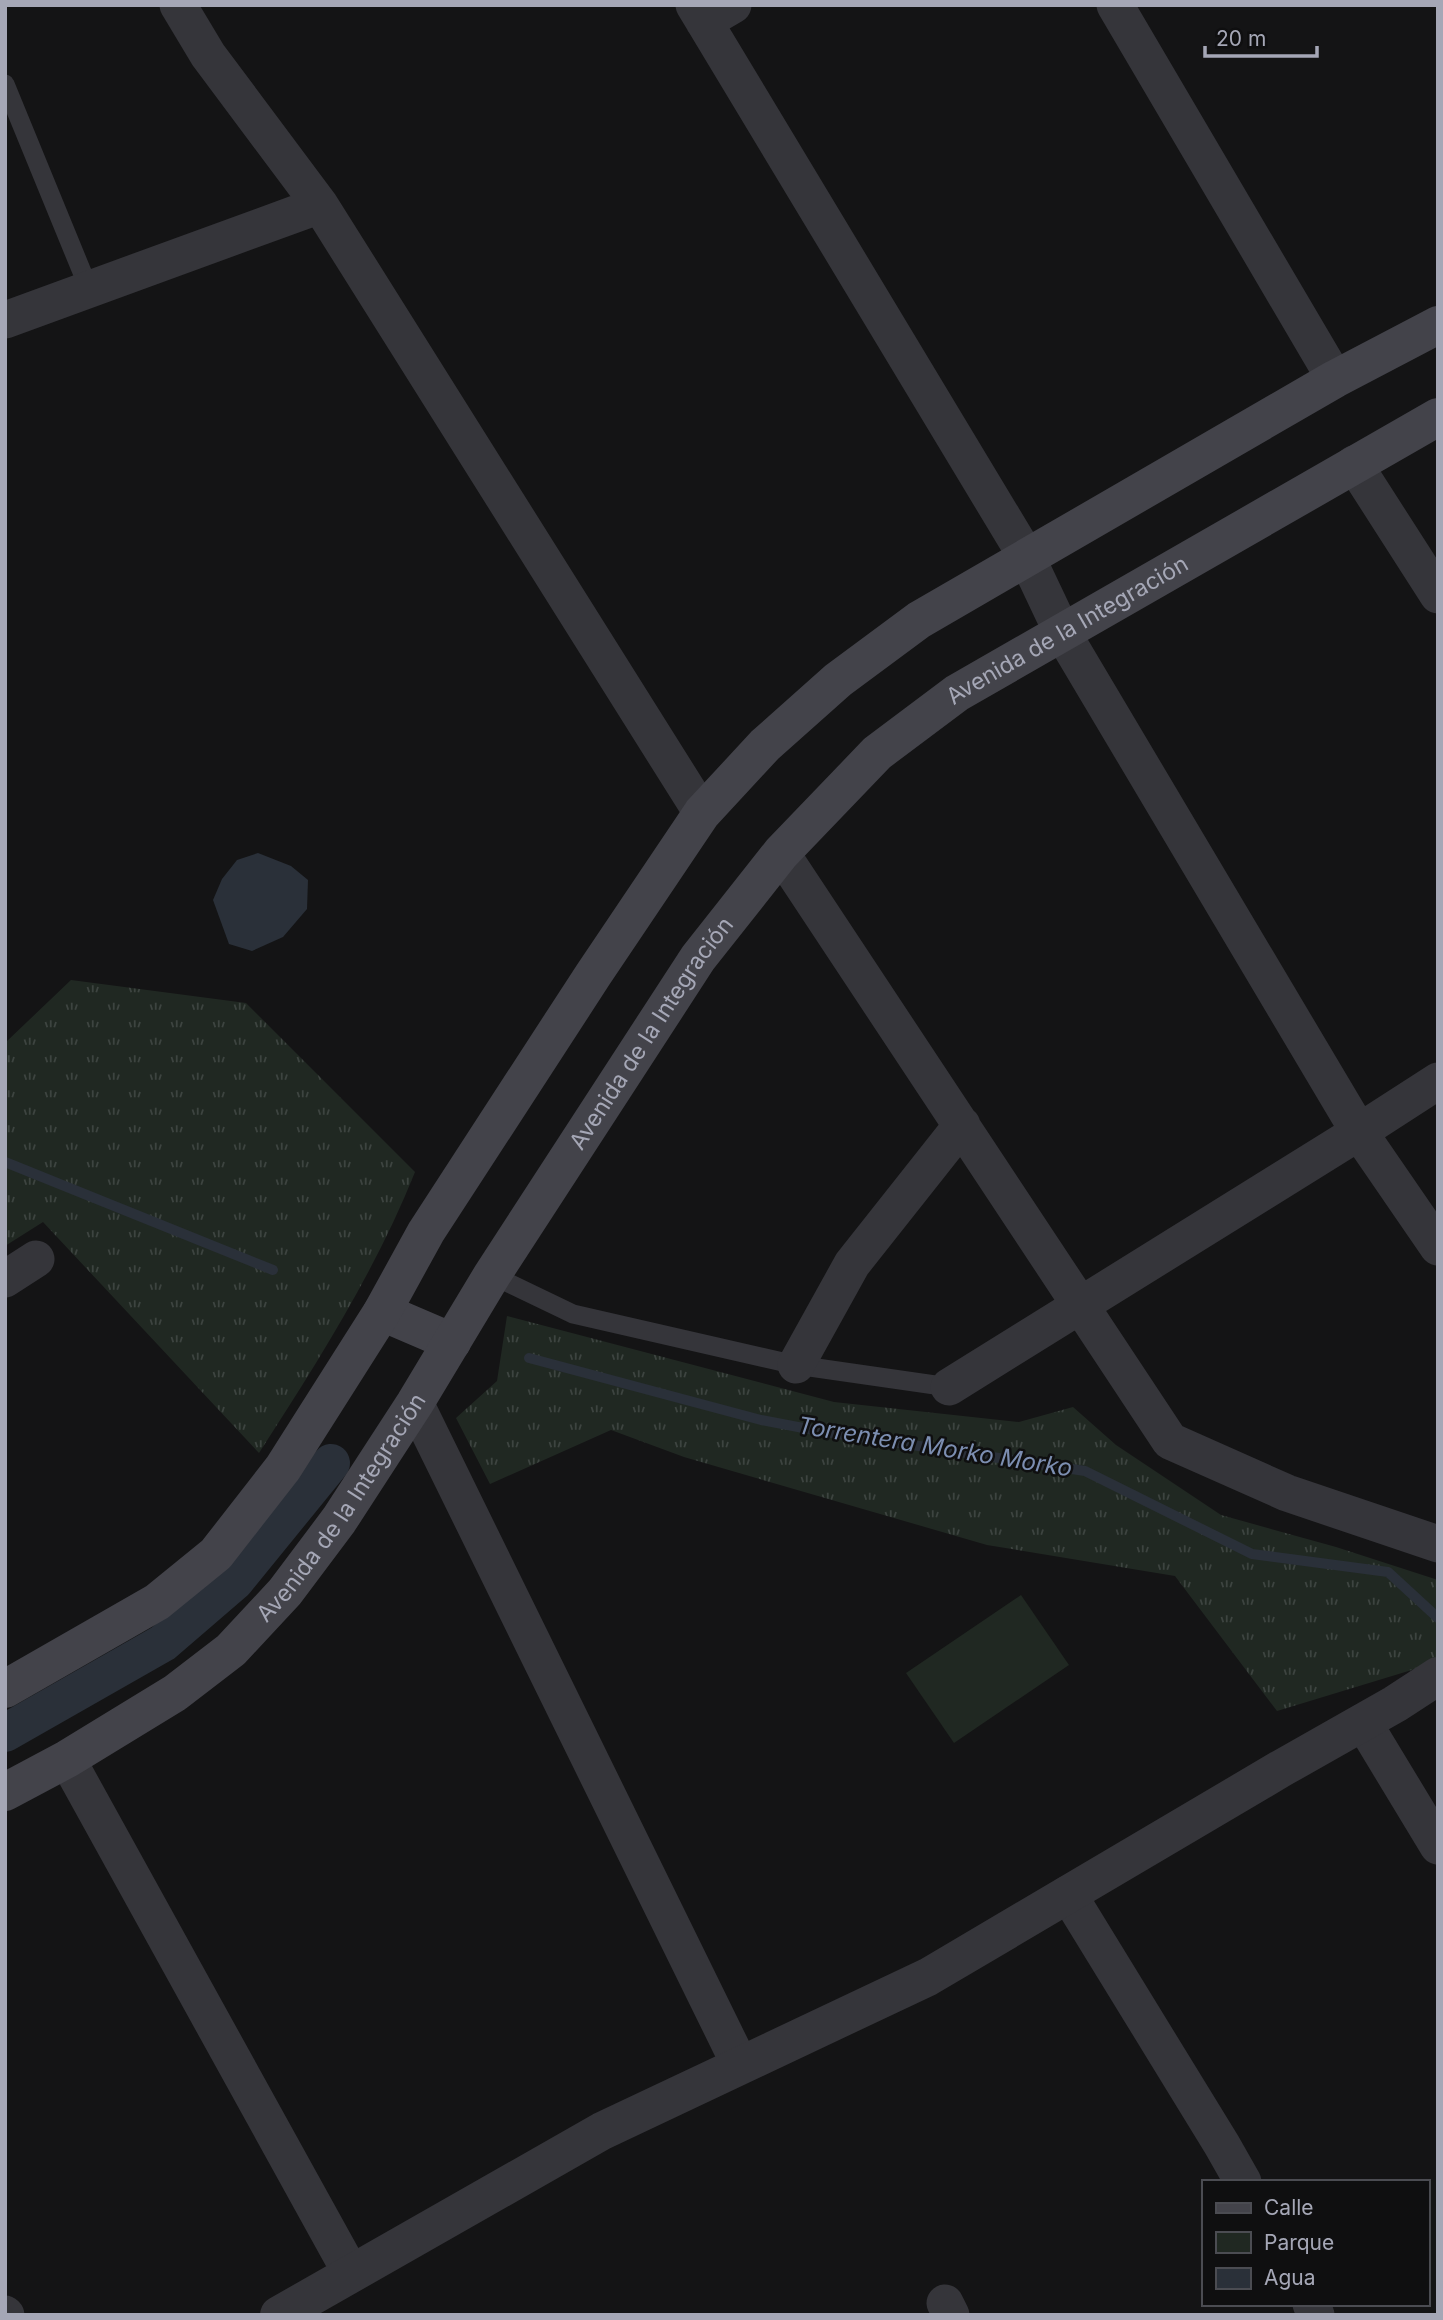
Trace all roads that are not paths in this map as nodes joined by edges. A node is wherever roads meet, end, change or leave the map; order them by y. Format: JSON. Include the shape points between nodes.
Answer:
{"nodes":[{"id":1,"x":178,"y":5,"type":"edge"},
{"id":2,"x":1115,"y":5,"type":"edge"},
{"id":3,"x":710,"y":11,"type":"edge"},
{"id":4,"x":5,"y":84,"type":"edge"},
{"id":5,"x":320,"y":205,"type":"junction"},
{"id":6,"x":89,"y":289,"type":"junction"},
{"id":7,"x":5,"y":320,"type":"edge"},
{"id":8,"x":1438,"y":325,"type":"edge"},
{"id":9,"x":1335,"y":379,"type":"junction"},
{"id":10,"x":1438,"y":417,"type":"edge"},
{"id":11,"x":1354,"y":464,"type":"junction"},
{"id":12,"x":1026,"y":556,"type":"junction"},
{"id":13,"x":1438,"y":595,"type":"edge"},
{"id":14,"x":1063,"y":634,"type":"junction"},
{"id":15,"x":702,"y":813,"type":"junction"},
{"id":16,"x":780,"y":853,"type":"junction"},
{"id":17,"x":1438,"y":1081,"type":"edge"},
{"id":18,"x":962,"y":1125,"type":"junction"},
{"id":19,"x":1359,"y":1132,"type":"junction"},
{"id":20,"x":1438,"y":1247,"type":"edge"},
{"id":21,"x":36,"y":1259,"type":"dead end"},
{"id":22,"x":492,"y":1275,"type":"junction"},
{"id":23,"x":5,"y":1279,"type":"edge"},
{"id":24,"x":1080,"y":1304,"type":"junction"},
{"id":25,"x":382,"y":1311,"type":"junction"},
{"id":26,"x":452,"y":1342,"type":"junction"},
{"id":27,"x":796,"y":1365,"type":"junction"},
{"id":28,"x":949,"y":1387,"type":"joint"},
{"id":29,"x":415,"y":1404,"type":"junction"},
{"id":30,"x":1438,"y":1544,"type":"edge"},
{"id":31,"x":1438,"y":1676,"type":"edge"},
{"id":32,"x":5,"y":1689,"type":"edge"},
{"id":33,"x":1363,"y":1722,"type":"junction"},
{"id":34,"x":67,"y":1759,"type":"junction"},
{"id":35,"x":5,"y":1792,"type":"edge"},
{"id":36,"x":1438,"y":1846,"type":"edge"},
{"id":37,"x":1068,"y":1894,"type":"junction"},
{"id":38,"x":740,"y":2065,"type":"junction"},
{"id":39,"x":1242,"y":2180,"type":"edge"},
{"id":40,"x":351,"y":2273,"type":"junction"},
{"id":41,"x":279,"y":2315,"type":"edge"}],
"edges":[{"from":1,"to":5,"type":"street","via":[[208,55]]},
{"from":2,"to":9,"type":"street"},
{"from":3,"to":12,"type":"street"},
{"from":4,"to":6,"type":"lane"},
{"from":5,"to":6,"type":"street"},
{"from":5,"to":15,"type":"street"},
{"from":6,"to":7,"type":"street"},
{"from":8,"to":9,"type":"main road"},
{"from":9,"to":12,"type":"main road"},
{"from":10,"to":11,"type":"main road","name":"Avenida de la Integración"},
{"from":11,"to":13,"type":"street"},
{"from":11,"to":14,"type":"main road","name":"Avenida de la Integración"},
{"from":12,"to":14,"type":"street"},
{"from":12,"to":15,"type":"main road","via":[[919,620],[838,680],[765,745]]},
{"from":14,"to":16,"type":"main road","name":"Avenida de la Integración","via":[[957,693],[877,753]]},
{"from":14,"to":19,"type":"street"},
{"from":15,"to":25,"type":"main road","via":[[426,1232]]},
{"from":16,"to":18,"type":"street"},
{"from":16,"to":22,"type":"main road","name":"Avenida de la Integración","via":[[698,958]]},
{"from":17,"to":19,"type":"street"},
{"from":18,"to":24,"type":"street"},
{"from":18,"to":27,"type":"street","via":[[852,1264]]},
{"from":19,"to":20,"type":"street"},
{"from":19,"to":24,"type":"street"},
{"from":21,"to":23,"type":"street"},
{"from":22,"to":26,"type":"main road","name":"Avenida de la Integración"},
{"from":22,"to":27,"type":"lane","via":[[573,1314]]},
{"from":24,"to":28,"type":"street"},
{"from":24,"to":30,"type":"street","via":[[1170,1441],[1287,1493]]},
{"from":25,"to":26,"type":"main road"},
{"from":25,"to":32,"type":"main road","via":[[283,1468],[216,1555],[157,1602]]},
{"from":26,"to":29,"type":"main road","name":"Avenida de la Integración"},
{"from":27,"to":28,"type":"lane"},
{"from":29,"to":34,"type":"main road","name":"Avenida de la Integración","via":[[339,1520],[285,1592],[231,1650],[175,1693]]},
{"from":29,"to":38,"type":"street"},
{"from":31,"to":33,"type":"street"},
{"from":33,"to":36,"type":"street"},
{"from":33,"to":37,"type":"street"},
{"from":34,"to":35,"type":"main road","name":"Avenida de la Integración"},
{"from":34,"to":40,"type":"street"},
{"from":37,"to":38,"type":"street","via":[[928,1977]]},
{"from":37,"to":39,"type":"street"},
{"from":38,"to":40,"type":"street","via":[[602,2131]]},
{"from":40,"to":41,"type":"street"}]}
